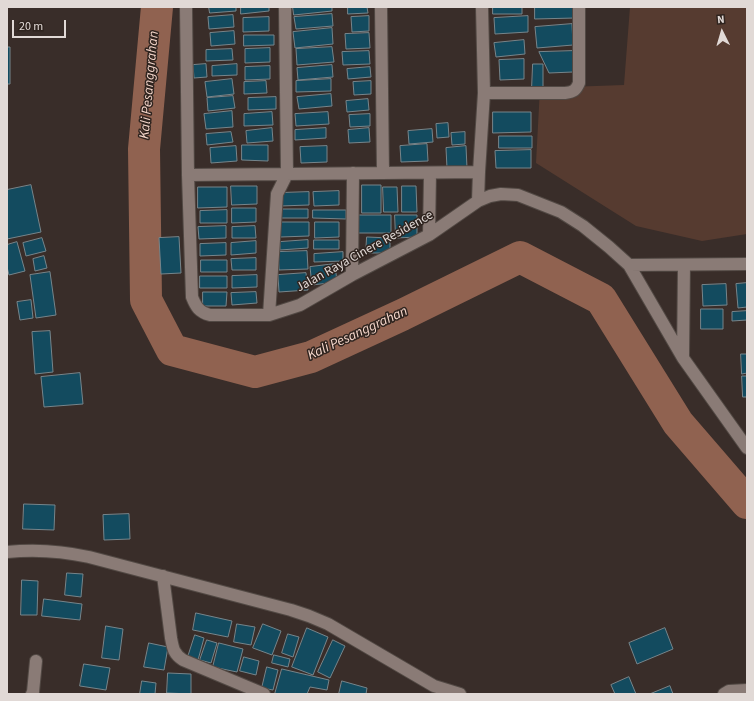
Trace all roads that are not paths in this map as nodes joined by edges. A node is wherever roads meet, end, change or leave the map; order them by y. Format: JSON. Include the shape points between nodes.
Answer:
{"nodes":[{"id":1,"x":186,"y":7,"type":"edge"},
{"id":2,"x":285,"y":7,"type":"edge"},
{"id":3,"x":381,"y":7,"type":"edge"},
{"id":4,"x":482,"y":7,"type":"edge"},
{"id":5,"x":579,"y":7,"type":"edge"},
{"id":6,"x":484,"y":93,"type":"junction"},
{"id":7,"x":479,"y":172,"type":"junction"},
{"id":8,"x":353,"y":173,"type":"junction"},
{"id":9,"x":382,"y":173,"type":"junction"},
{"id":10,"x":430,"y":173,"type":"junction"},
{"id":11,"x":287,"y":174,"type":"junction"},
{"id":12,"x":188,"y":175,"type":"junction"},
{"id":13,"x":478,"y":201,"type":"junction"},
{"id":14,"x":429,"y":235,"type":"junction"},
{"id":15,"x":747,"y":264,"type":"edge"},
{"id":16,"x":629,"y":265,"type":"junction"},
{"id":17,"x":684,"y":265,"type":"junction"},
{"id":18,"x":352,"y":275,"type":"junction"},
{"id":19,"x":269,"y":315,"type":"junction"},
{"id":20,"x":683,"y":358,"type":"junction"},
{"id":21,"x":747,"y":448,"type":"edge"},
{"id":22,"x":7,"y":552,"type":"edge"},
{"id":23,"x":163,"y":576,"type":"junction"},
{"id":24,"x":36,"y":661,"type":"dead end"},
{"id":25,"x":433,"y":690,"type":"edge"},
{"id":26,"x":747,"y":690,"type":"edge"},
{"id":27,"x":32,"y":694,"type":"edge"},
{"id":28,"x":264,"y":694,"type":"edge"},
{"id":29,"x":460,"y":694,"type":"edge"},
{"id":30,"x":724,"y":694,"type":"edge"}],
"edges":[{"from":1,"to":12,"type":"street","name":"Jalan Raya Cinere Residence"},
{"from":2,"to":11,"type":"street"},
{"from":3,"to":9,"type":"street"},
{"from":4,"to":6,"type":"street"},
{"from":5,"to":6,"type":"street","via":[[577,89],[565,93]]},
{"from":6,"to":7,"type":"street"},
{"from":7,"to":10,"type":"street"},
{"from":7,"to":13,"type":"street"},
{"from":8,"to":9,"type":"street"},
{"from":8,"to":11,"type":"street"},
{"from":8,"to":18,"type":"street"},
{"from":9,"to":10,"type":"street"},
{"from":10,"to":14,"type":"street"},
{"from":11,"to":12,"type":"street"},
{"from":11,"to":19,"type":"street","via":[[277,194]]},
{"from":12,"to":19,"type":"street","name":"Jalan Raya Cinere Residence","via":[[192,297],[196,306],[203,313],[210,315]]},
{"from":13,"to":14,"type":"street","name":"Jalan Raya Cinere Residence"},
{"from":13,"to":16,"type":"street","name":"Jalan Raya Cinere Residence","via":[[501,194],[518,195],[560,212],[583,226]]},
{"from":14,"to":18,"type":"street","name":"Jalan Raya Cinere Residence"},
{"from":15,"to":17,"type":"street"},
{"from":16,"to":17,"type":"street"},
{"from":16,"to":20,"type":"street","name":"Jalan Raya Cinere Residence"},
{"from":17,"to":20,"type":"street"},
{"from":18,"to":19,"type":"street","name":"Jalan Raya Cinere Residence","via":[[300,305]]},
{"from":20,"to":21,"type":"street","name":"Jalan Raya Cinere Residence"},
{"from":22,"to":23,"type":"street","via":[[35,550],[71,553]]},
{"from":23,"to":25,"type":"street","via":[[309,616],[328,624]]},
{"from":23,"to":28,"type":"street","via":[[171,638],[177,656]]},
{"from":24,"to":27,"type":"street"},
{"from":25,"to":29,"type":"street"},
{"from":26,"to":30,"type":"street","via":[[729,690]]}]}
